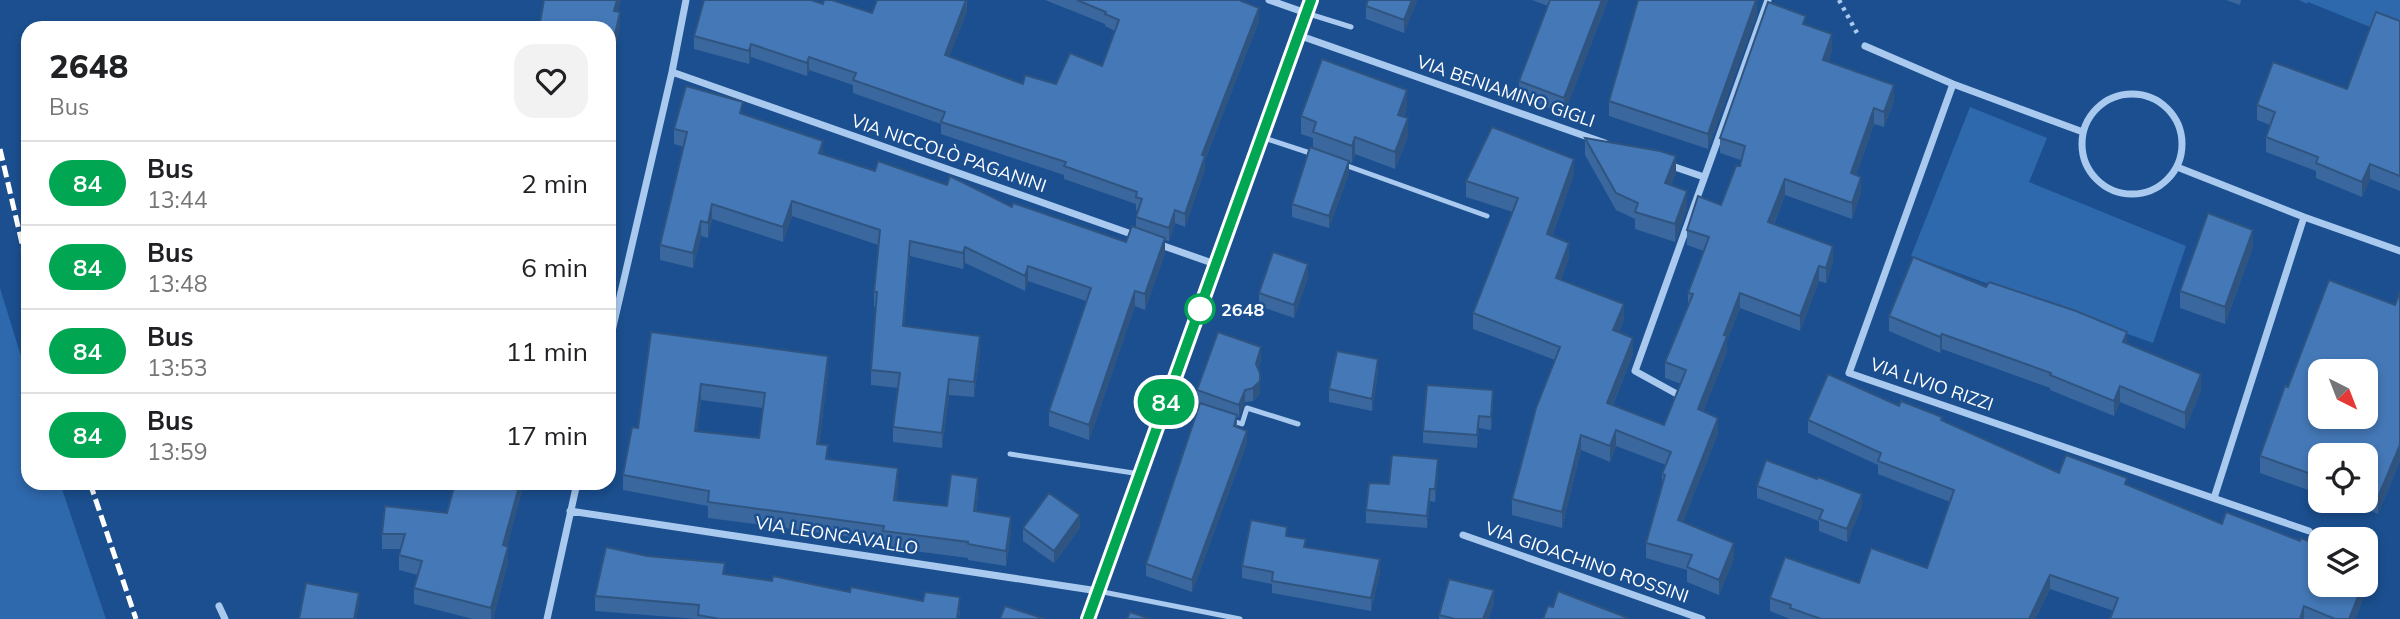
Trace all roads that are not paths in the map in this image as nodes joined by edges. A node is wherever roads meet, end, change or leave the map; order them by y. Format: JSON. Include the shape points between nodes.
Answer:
{"nodes":[{"id":1,"x":686,"y":0,"type":"edge"},
{"id":2,"x":1269,"y":0,"type":"edge"},
{"id":3,"x":1311,"y":0,"type":"edge"},
{"id":4,"x":1768,"y":0,"type":"edge"},
{"id":5,"x":1306,"y":13,"type":"junction"},
{"id":6,"x":1351,"y":27,"type":"dead end"},
{"id":7,"x":1298,"y":35,"type":"junction"},
{"id":8,"x":1865,"y":46,"type":"road end"},
{"id":9,"x":672,"y":72,"type":"junction"},
{"id":10,"x":1953,"y":84,"type":"junction"},
{"id":11,"x":2082,"y":132,"type":"junction"},
{"id":12,"x":1261,"y":137,"type":"junction"},
{"id":13,"x":1612,"y":145,"type":"edge"},
{"id":14,"x":1317,"y":155,"type":"edge"},
{"id":15,"x":1330,"y":160,"type":"edge"},
{"id":16,"x":1665,"y":164,"type":"edge"},
{"id":17,"x":2177,"y":167,"type":"junction"},
{"id":18,"x":1704,"y":177,"type":"junction"},
{"id":19,"x":1487,"y":216,"type":"dead end"},
{"id":20,"x":2304,"y":217,"type":"junction"},
{"id":21,"x":2400,"y":251,"type":"edge"},
{"id":22,"x":1215,"y":264,"type":"junction"},
{"id":23,"x":616,"y":314,"type":"edge"},
{"id":24,"x":1675,"y":393,"type":"edge"},
{"id":25,"x":1167,"y":399,"type":"junction"},
{"id":26,"x":1217,"y":416,"type":"edge"},
{"id":27,"x":1230,"y":420,"type":"edge"},
{"id":28,"x":1297,"y":424,"type":"dead end"},
{"id":29,"x":1010,"y":454,"type":"dead end"},
{"id":30,"x":1140,"y":474,"type":"junction"},
{"id":31,"x":575,"y":490,"type":"edge"},
{"id":32,"x":2214,"y":498,"type":"junction"},
{"id":33,"x":570,"y":511,"type":"junction"},
{"id":34,"x":2308,"y":531,"type":"edge"},
{"id":35,"x":1463,"y":535,"type":"dead end"},
{"id":36,"x":1098,"y":591,"type":"junction"},
{"id":37,"x":219,"y":606,"type":"dead end"},
{"id":38,"x":225,"y":619,"type":"edge"},
{"id":39,"x":547,"y":619,"type":"edge"},
{"id":40,"x":1088,"y":619,"type":"edge"},
{"id":41,"x":1240,"y":619,"type":"edge"},
{"id":42,"x":1702,"y":619,"type":"edge"}],
"edges":[{"from":1,"to":9,"type":"street"},
{"from":2,"to":5,"type":"street"},
{"from":3,"to":5,"type":"street"},
{"from":4,"to":18,"type":"street"},
{"from":5,"to":6,"type":"lane"},
{"from":5,"to":7,"type":"street"},
{"from":7,"to":12,"type":"street"},
{"from":7,"to":13,"type":"street","name":"VIA BENIAMINO GIGLI"},
{"from":8,"to":10,"type":"street"},
{"from":9,"to":22,"type":"street","name":"VIA NICCOLÒ PAGANINI"},
{"from":9,"to":23,"type":"street"},
{"from":10,"to":11,"type":"street"},
{"from":10,"to":32,"type":"street","name":"VIA LIVIO RIZZI","via":[[1849,373]]},
{"from":11,"to":17,"type":"street","via":[[2085,164],[2107,188],[2138,194],[2154,189]]},
{"from":11,"to":17,"type":"street","via":[[2101,104],[2133,93],[2149,96],[2175,118],[2182,151]]},
{"from":12,"to":14,"type":"lane"},
{"from":12,"to":22,"type":"street"},
{"from":15,"to":19,"type":"lane"},
{"from":16,"to":18,"type":"street"},
{"from":17,"to":20,"type":"street"},
{"from":18,"to":24,"type":"street","via":[[1635,371]]},
{"from":20,"to":21,"type":"street"},
{"from":20,"to":32,"type":"street"},
{"from":22,"to":25,"type":"street"},
{"from":25,"to":26,"type":"lane"},
{"from":25,"to":30,"type":"street"},
{"from":27,"to":28,"type":"lane","via":[[1242,424],[1247,408]]},
{"from":29,"to":30,"type":"lane"},
{"from":30,"to":36,"type":"street"},
{"from":31,"to":33,"type":"street"},
{"from":32,"to":34,"type":"street","name":"VIA LIVIO RIZZI"},
{"from":33,"to":36,"type":"street","name":"VIA LEONCAVALLO"},
{"from":33,"to":39,"type":"street"},
{"from":35,"to":42,"type":"street","name":"VIA GIOACHINO ROSSINI"},
{"from":36,"to":40,"type":"street"},
{"from":36,"to":41,"type":"lane"},
{"from":37,"to":38,"type":"street"}]}
